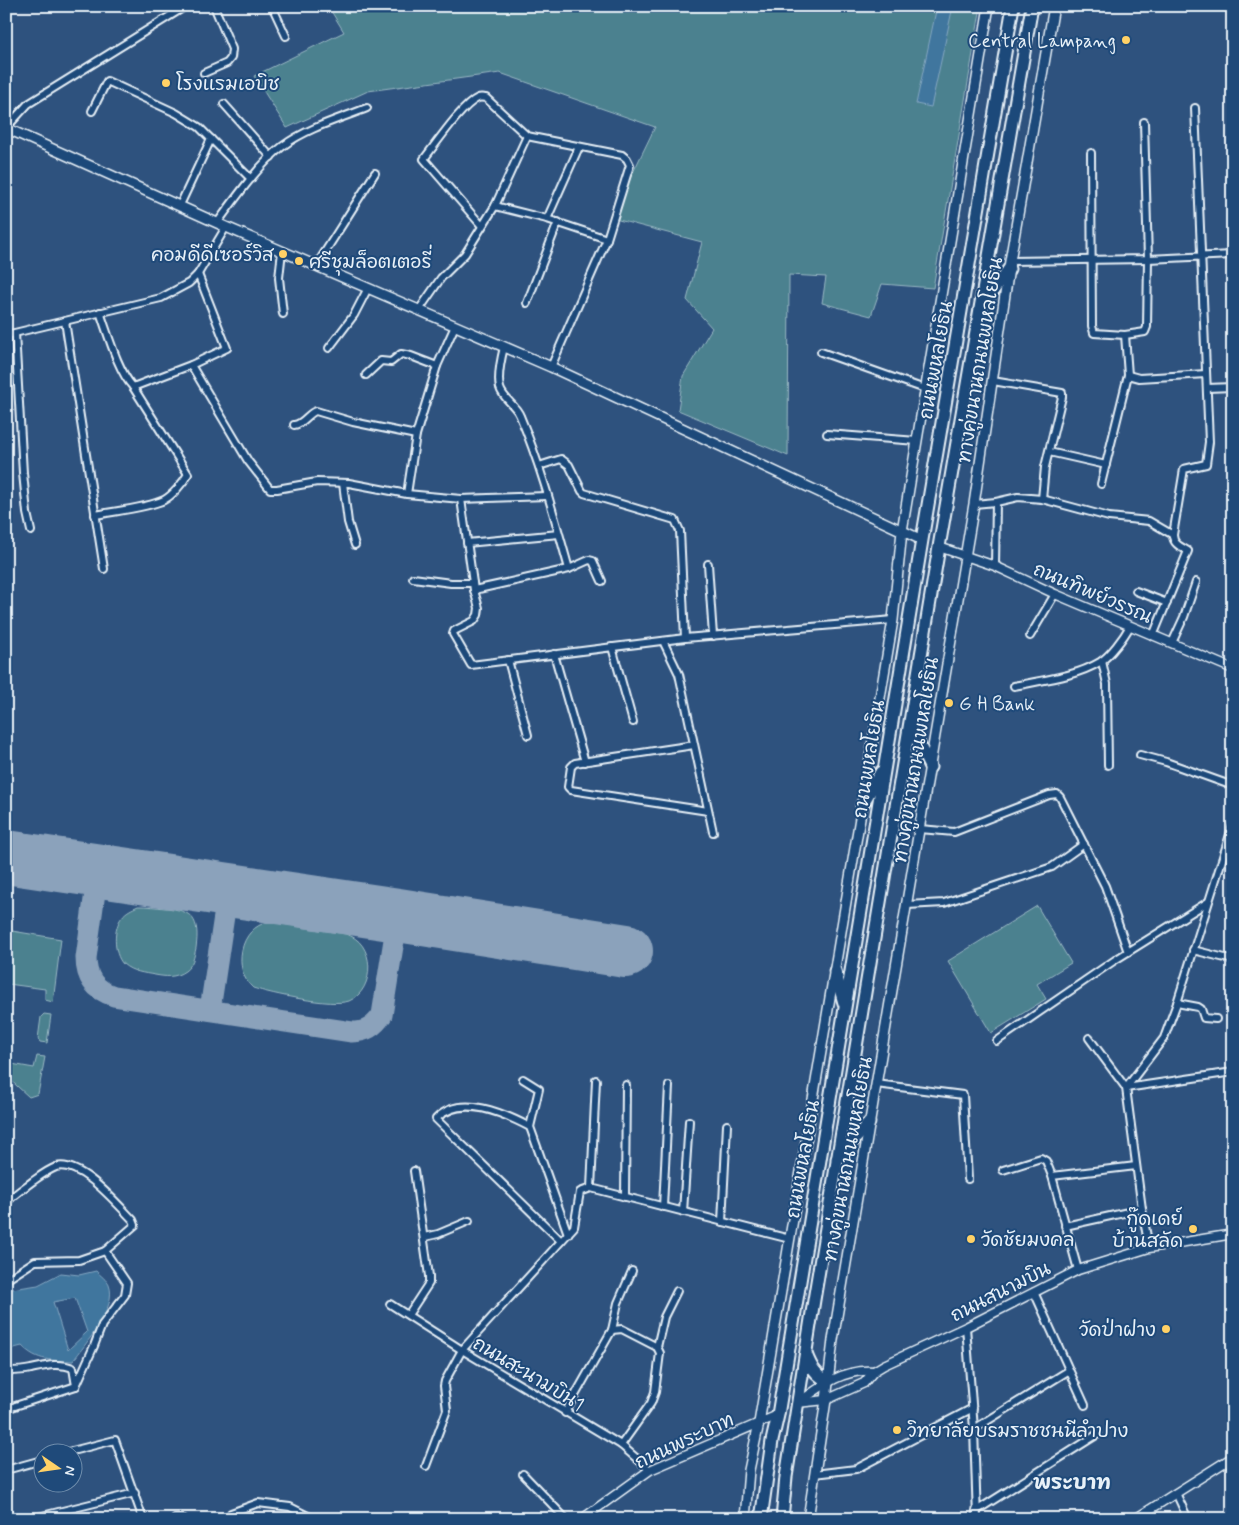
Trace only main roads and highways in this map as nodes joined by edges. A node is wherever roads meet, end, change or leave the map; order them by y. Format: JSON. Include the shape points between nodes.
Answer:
{"nodes":[{"id":1,"x":989,"y":6,"type":"edge"},
{"id":2,"x":1013,"y":6,"type":"edge"},
{"id":3,"x":1032,"y":6,"type":"edge"},
{"id":4,"x":1054,"y":6,"type":"edge"},
{"id":5,"x":6,"y":128,"type":"edge"},
{"id":6,"x":1009,"y":265,"type":"junction"},
{"id":7,"x":982,"y":306,"type":"junction"},
{"id":8,"x":902,"y":531,"type":"junction"},
{"id":9,"x":922,"y":540,"type":"junction"},
{"id":10,"x":939,"y":547,"type":"junction"},
{"id":11,"x":910,"y":726,"type":"junction"},
{"id":12,"x":885,"y":766,"type":"junction"},
{"id":13,"x":930,"y":767,"type":"junction"},
{"id":14,"x":862,"y":805,"type":"junction"},
{"id":15,"x":835,"y":971,"type":"junction"},
{"id":16,"x":845,"y":1007,"type":"junction"},
{"id":17,"x":869,"y":1123,"type":"junction"},
{"id":18,"x":838,"y":1159,"type":"junction"},
{"id":19,"x":806,"y":1352,"type":"junction"},
{"id":20,"x":827,"y":1381,"type":"junction"},
{"id":21,"x":798,"y":1403,"type":"junction"},
{"id":22,"x":778,"y":1414,"type":"junction"},
{"id":23,"x":744,"y":1519,"type":"edge"},
{"id":24,"x":761,"y":1519,"type":"edge"},
{"id":25,"x":782,"y":1519,"type":"edge"},
{"id":26,"x":808,"y":1519,"type":"edge"}],
"edges":[{"from":1,"to":8,"type":"main road"},
{"from":2,"to":9,"type":"highway","name":"ถนนพหลโยธิน"},
{"from":3,"to":7,"type":"highway","name":"ถนนพหลโยธิน"},
{"from":4,"to":6,"type":"main road","name":"ทางคู่ขนานถนนพหลโยธิน"},
{"from":5,"to":8,"type":"main road","via":[[551,367]]},
{"from":6,"to":7,"type":"highway"},
{"from":6,"to":13,"type":"main road","name":"ทางคู่ขนานถนนพหลโยธิน","via":[[974,504]]},
{"from":7,"to":10,"type":"highway","name":"ถนนพหลโยธิน"},
{"from":8,"to":9,"type":"main road"},
{"from":8,"to":14,"type":"main road","via":[[893,620]]},
{"from":9,"to":10,"type":"highway"},
{"from":9,"to":12,"type":"highway","name":"ถนนพหลโยธิน"},
{"from":10,"to":11,"type":"highway","name":"ถนนพหลโยธิน"},
{"from":11,"to":13,"type":"highway"},
{"from":11,"to":18,"type":"highway","name":"ถนนพหลโยธิน"},
{"from":12,"to":14,"type":"highway"},
{"from":12,"to":16,"type":"highway","name":"ถนนพหลโยธิน"},
{"from":13,"to":17,"type":"main road","name":"ทางคู่ขนานถนนพหลโยธิน"},
{"from":14,"to":15,"type":"main road"},
{"from":15,"to":16,"type":"highway"},
{"from":15,"to":23,"type":"main road","via":[[760,1423],[749,1470]]},
{"from":16,"to":22,"type":"highway","name":"ถนนพหลโยธิน"},
{"from":17,"to":18,"type":"highway"},
{"from":17,"to":20,"type":"main road","name":"ทางคู่ขนานถนนพหลโยธิน"},
{"from":18,"to":19,"type":"highway","name":"ถนนพหลโยธิน"},
{"from":19,"to":20,"type":"highway","via":[[811,1368]]},
{"from":19,"to":21,"type":"highway","name":"ถนนพหลโยธิน"},
{"from":20,"to":26,"type":"main road","name":"ทางคู่ขนานถนนพหลโยธิน"},
{"from":21,"to":22,"type":"highway"},
{"from":21,"to":25,"type":"highway","name":"ถนนพหลโยธิน"},
{"from":22,"to":24,"type":"highway","name":"ถนนพหลโยธิน"}]}
